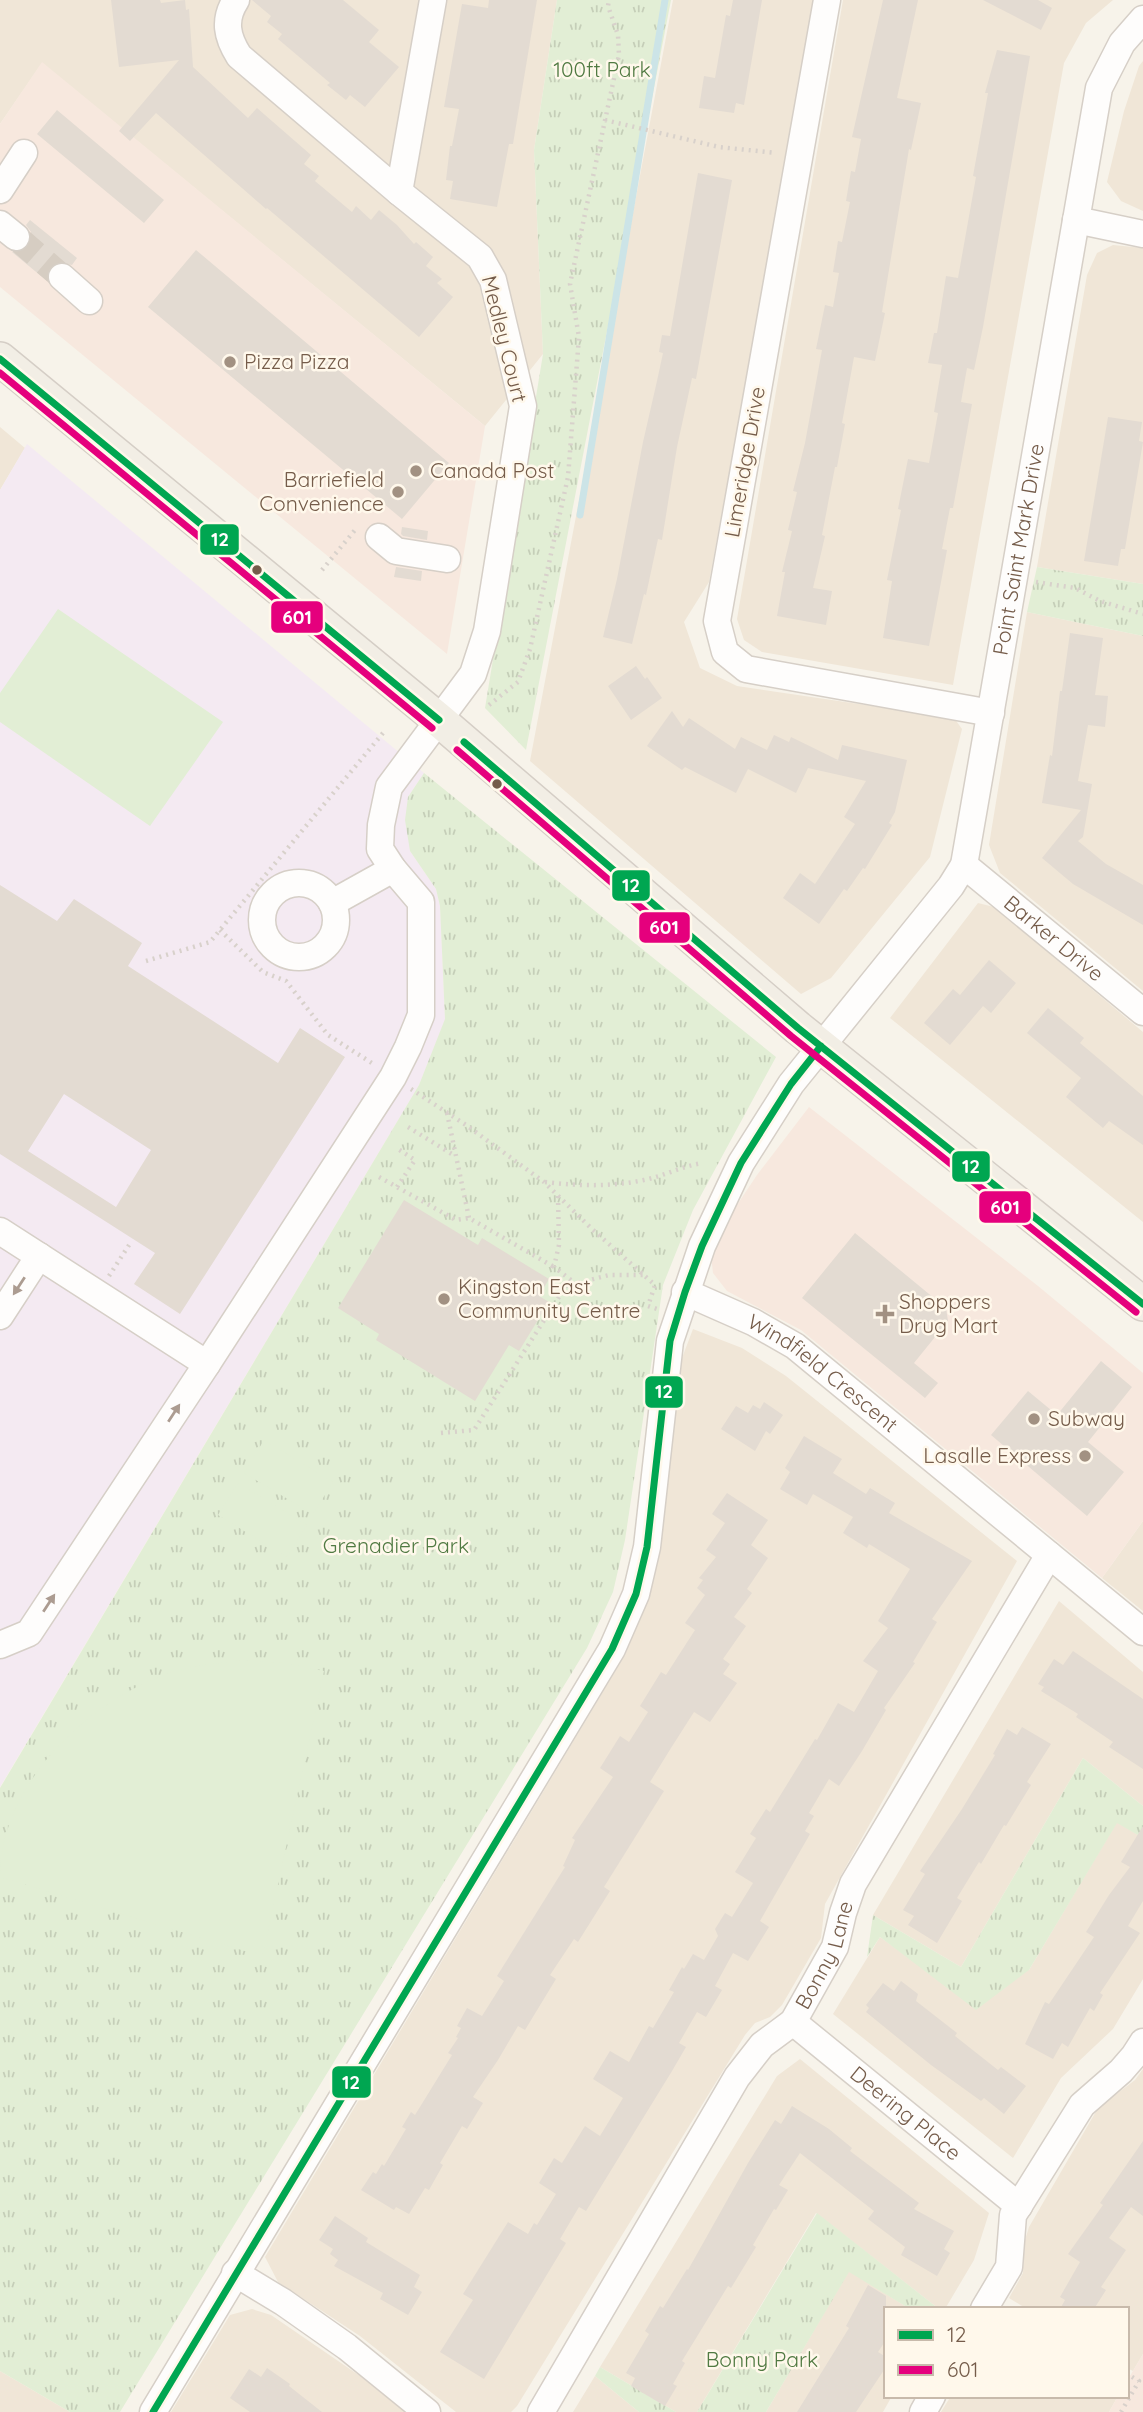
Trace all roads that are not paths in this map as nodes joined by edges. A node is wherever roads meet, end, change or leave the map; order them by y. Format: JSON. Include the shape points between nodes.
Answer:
{"nodes":[{"id":1,"x":236,"y":0,"type":"edge"},
{"id":2,"x":433,"y":0,"type":"edge"},
{"id":3,"x":827,"y":0,"type":"edge"},
{"id":4,"x":1143,"y":19,"type":"edge"},
{"id":5,"x":24,"y":152,"type":"dead end"},
{"id":6,"x":0,"y":190,"type":"edge"},
{"id":7,"x":399,"y":192,"type":"junction"},
{"id":8,"x":1076,"y":220,"type":"junction"},
{"id":9,"x":1143,"y":234,"type":"edge"},
{"id":10,"x":61,"y":277,"type":"tunnel mouth"},
{"id":11,"x":89,"y":301,"type":"dead end"},
{"id":12,"x":0,"y":359,"type":"edge"},
{"id":13,"x":370,"y":530,"type":"road end"},
{"id":14,"x":447,"y":559,"type":"dead end"},
{"id":15,"x":991,"y":713,"type":"junction"},
{"id":16,"x":439,"y":720,"type":"junction"},
{"id":17,"x":964,"y":865,"type":"junction"},
{"id":18,"x":393,"y":869,"type":"junction"},
{"id":19,"x":332,"y":903,"type":"dead end"},
{"id":20,"x":1143,"y":1012,"type":"edge"},
{"id":21,"x":821,"y":1046,"type":"junction"},
{"id":22,"x":0,"y":1231,"type":"edge"},
{"id":23,"x":39,"y":1256,"type":"junction"},
{"id":24,"x":681,"y":1304,"type":"junction"},
{"id":25,"x":1143,"y":1304,"type":"edge"},
{"id":26,"x":0,"y":1316,"type":"edge"},
{"id":27,"x":207,"y":1364,"type":"junction"},
{"id":28,"x":1049,"y":1555,"type":"junction"},
{"id":29,"x":1143,"y":1632,"type":"edge"},
{"id":30,"x":0,"y":1645,"type":"edge"},
{"id":31,"x":793,"y":2022,"type":"junction"},
{"id":32,"x":1143,"y":2042,"type":"edge"},
{"id":33,"x":1019,"y":2206,"type":"junction"},
{"id":34,"x":235,"y":2273,"type":"junction"},
{"id":35,"x":985,"y":2307,"type":"edge"},
{"id":36,"x":153,"y":2412,"type":"edge"},
{"id":37,"x":428,"y":2412,"type":"edge"},
{"id":38,"x":541,"y":2412,"type":"edge"}],
"edges":[{"from":1,"to":7,"type":"street","name":"Medley Court","via":[[227,25],[239,57]]},
{"from":2,"to":7,"type":"street"},
{"from":3,"to":15,"type":"street","name":"Limeridge Drive","via":[[717,621],[725,652],[746,669]]},
{"from":4,"to":8,"type":"street","name":"Point Saint Mark Drive","via":[[1122,43],[1099,88]]},
{"from":5,"to":6,"type":"street"},
{"from":7,"to":16,"type":"street","name":"Medley Court","via":[[480,257],[493,280],[523,406],[487,631],[473,674]]},
{"from":8,"to":9,"type":"street"},
{"from":8,"to":15,"type":"street","name":"Point Saint Mark Drive"},
{"from":10,"to":11,"type":"street"},
{"from":12,"to":16,"type":"main road"},
{"from":13,"to":14,"type":"street","via":[[396,551]]},
{"from":15,"to":17,"type":"street","name":"Point Saint Mark Drive"},
{"from":16,"to":18,"type":"street","name":"Medley Court","via":[[389,787],[380,849]]},
{"from":16,"to":21,"type":"main road"},
{"from":17,"to":20,"type":"street","name":"Barker Drive"},
{"from":17,"to":21,"type":"street","name":"Point Saint Mark Drive"},
{"from":18,"to":19,"type":"street"},
{"from":18,"to":27,"type":"street","name":"Medley Court","via":[[421,902],[421,1015],[393,1077]]},
{"from":21,"to":24,"type":"street","name":"Point Saint Mark Drive","via":[[741,1163]]},
{"from":21,"to":25,"type":"main road"},
{"from":22,"to":23,"type":"street"},
{"from":23,"to":26,"type":"street","one_way":true},
{"from":23,"to":27,"type":"street"},
{"from":24,"to":28,"type":"street","name":"Windfield Crescent","via":[[753,1322],[795,1346]]},
{"from":24,"to":34,"type":"street","name":"Point Saint Mark Drive","via":[[670,1341],[647,1547],[636,1594],[612,1649]]},
{"from":30,"to":27,"type":"street","name":"Medley Court","one_way":true,"via":[[29,1633]]},
{"from":28,"to":29,"type":"street","name":"Windfield Crescent"},
{"from":28,"to":31,"type":"street","name":"Bonny Lane","via":[[853,1884],[835,1947]]},
{"from":31,"to":33,"type":"street","name":"Deering Place"},
{"from":31,"to":38,"type":"street","name":"Bonny Lane","via":[[762,2045],[737,2077]]},
{"from":32,"to":33,"type":"street","via":[[1121,2071],[1082,2105]]},
{"from":33,"to":35,"type":"street","via":[[1010,2228],[1009,2267]]},
{"from":34,"to":36,"type":"street","name":"Point Saint Mark Drive"},
{"from":34,"to":37,"type":"street","via":[[348,2347]]}]}
